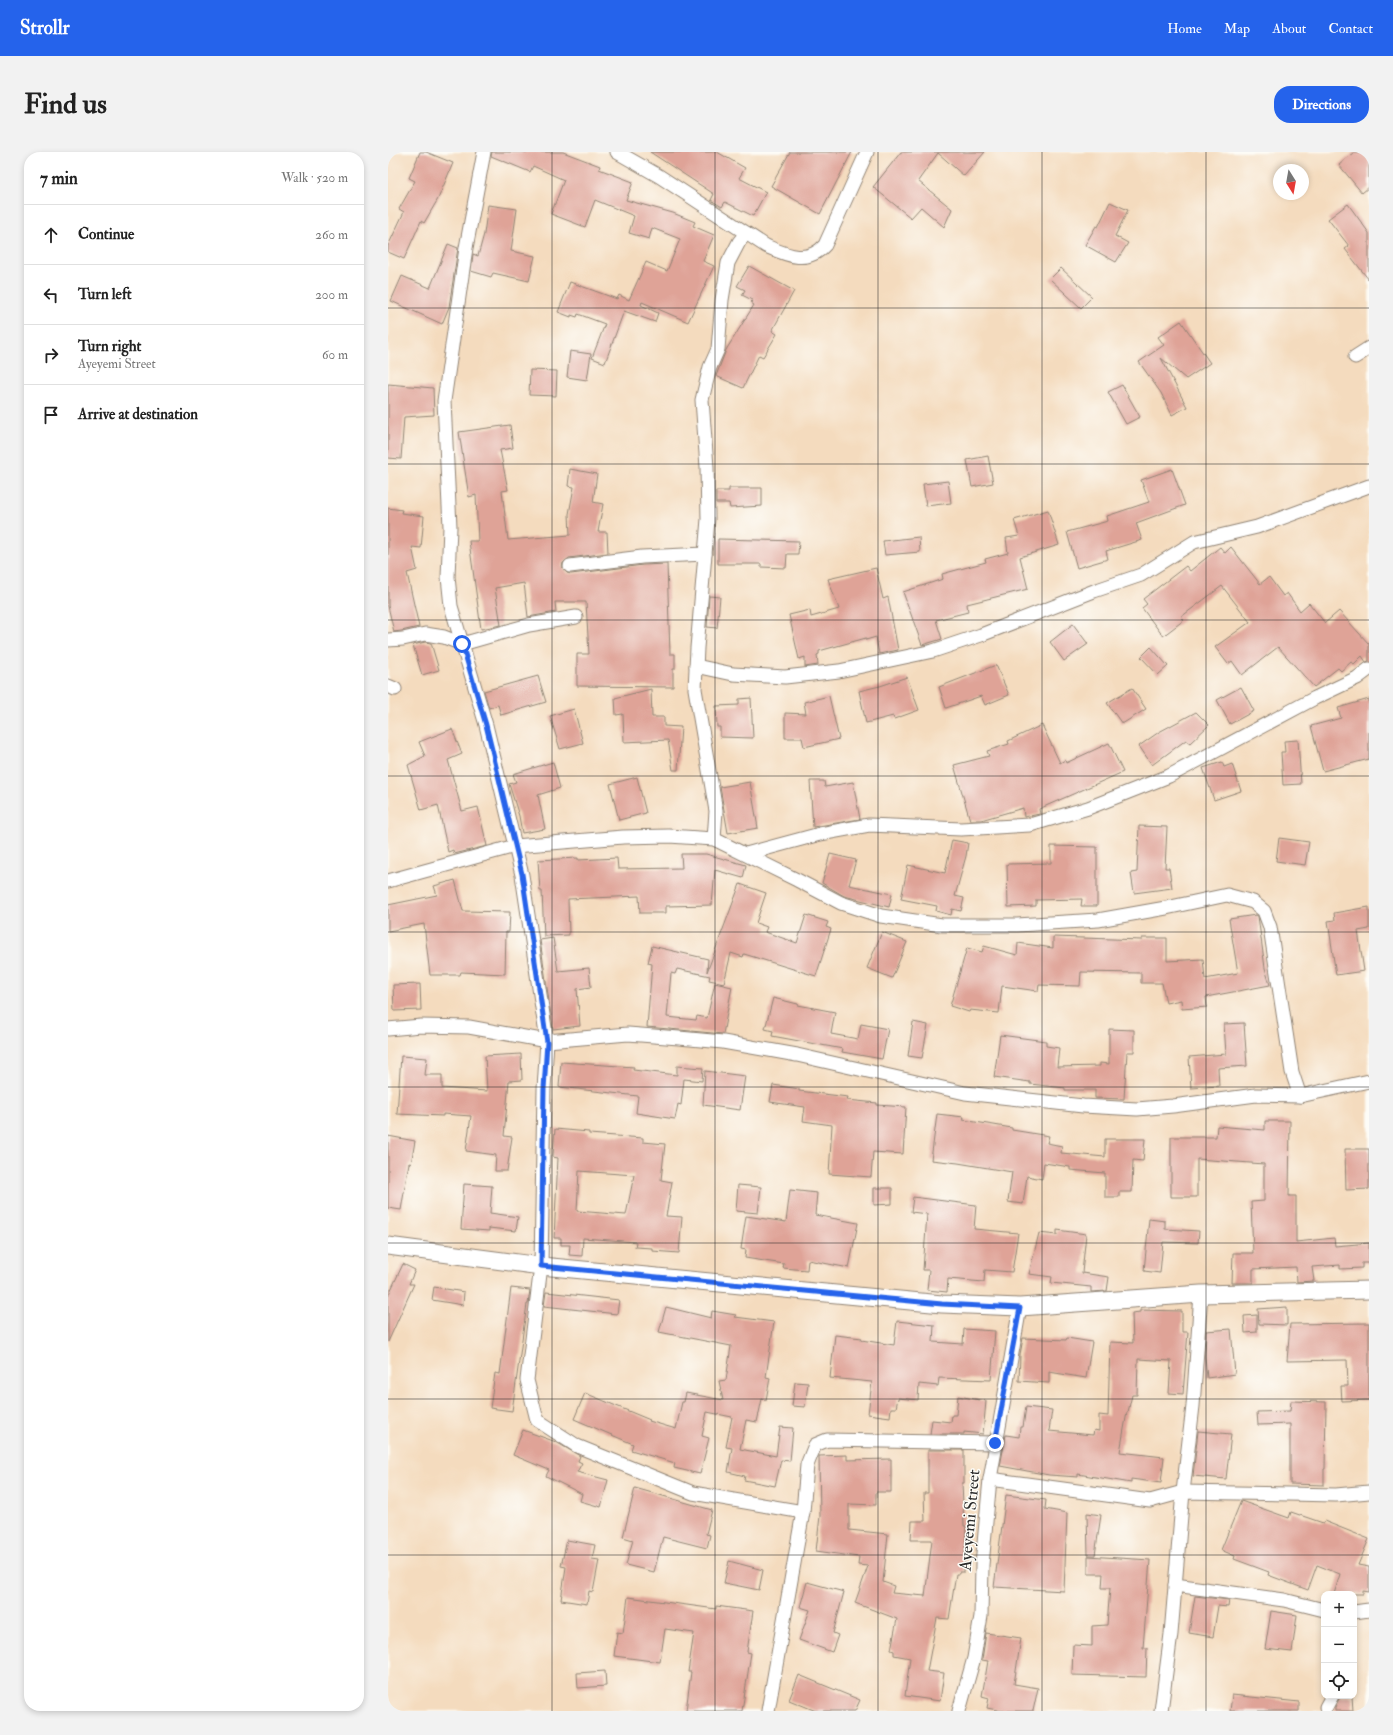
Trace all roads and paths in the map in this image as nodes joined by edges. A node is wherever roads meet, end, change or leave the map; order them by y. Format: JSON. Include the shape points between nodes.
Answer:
{"nodes":[{"id":1,"x":484,"y":152,"type":"edge"},
{"id":2,"x":617,"y":152,"type":"edge"},
{"id":3,"x":867,"y":152,"type":"edge"},
{"id":4,"x":746,"y":233,"type":"junction"},
{"id":5,"x":1369,"y":348,"type":"edge"},
{"id":6,"x":1355,"y":357,"type":"dead end"},
{"id":7,"x":1369,"y":486,"type":"edge"},
{"id":8,"x":705,"y":554,"type":"junction"},
{"id":9,"x":570,"y":566,"type":"dead end"},
{"id":10,"x":576,"y":617,"type":"dead end"},
{"id":11,"x":388,"y":640,"type":"edge"},
{"id":12,"x":462,"y":644,"type":"junction"},
{"id":13,"x":696,"y":666,"type":"junction"},
{"id":14,"x":1369,"y":669,"type":"edge"},
{"id":15,"x":714,"y":839,"type":"junction"},
{"id":16,"x":515,"y":846,"type":"junction"},
{"id":17,"x":746,"y":854,"type":"junction"},
{"id":18,"x":389,"y":880,"type":"edge"},
{"id":19,"x":388,"y":1029,"type":"edge"},
{"id":20,"x":547,"y":1042,"type":"junction"},
{"id":21,"x":1369,"y":1081,"type":"edge"},
{"id":22,"x":1300,"y":1096,"type":"junction"},
{"id":23,"x":388,"y":1246,"type":"edge"},
{"id":24,"x":541,"y":1266,"type":"junction"},
{"id":25,"x":1369,"y":1290,"type":"edge"},
{"id":26,"x":1201,"y":1294,"type":"junction"},
{"id":27,"x":1020,"y":1308,"type":"junction"},
{"id":28,"x":995,"y":1443,"type":"junction"},
{"id":29,"x":990,"y":1479,"type":"junction"},
{"id":30,"x":1183,"y":1492,"type":"junction"},
{"id":31,"x":1369,"y":1492,"type":"edge"},
{"id":32,"x":803,"y":1512,"type":"junction"},
{"id":33,"x":1175,"y":1585,"type":"junction"},
{"id":34,"x":1321,"y":1609,"type":"edge"},
{"id":35,"x":1369,"y":1610,"type":"edge"},
{"id":36,"x":1357,"y":1612,"type":"edge"},
{"id":37,"x":768,"y":1711,"type":"edge"},
{"id":38,"x":959,"y":1711,"type":"edge"},
{"id":39,"x":1161,"y":1711,"type":"edge"}],
"edges":[{"from":1,"to":12,"type":"street","via":[[466,248],[444,401],[450,527],[448,577],[451,606]]},
{"from":2,"to":4,"type":"street","via":[[659,176]]},
{"from":3,"to":4,"type":"street","via":[[833,231],[818,253],[802,257],[784,254]]},
{"from":4,"to":8,"type":"street","via":[[728,263],[718,349],[710,367],[702,400],[707,467],[708,519]]},
{"from":5,"to":6,"type":"street"},
{"from":7,"to":13,"type":"street","via":[[1257,527],[1194,542],[1141,575],[981,635],[933,650],[839,671],[785,678],[733,674]]},
{"from":8,"to":9,"type":"street","via":[[642,557]]},
{"from":8,"to":13,"type":"street"},
{"from":10,"to":12,"type":"street","via":[[529,624]]},
{"from":11,"to":12,"type":"street","via":[[426,634]]},
{"from":12,"to":16,"type":"street","via":[[486,725]]},
{"from":13,"to":15,"type":"street","via":[[695,689],[716,811]]},
{"from":14,"to":17,"type":"street","via":[[1357,678],[1169,776],[1088,808],[1030,825],[961,829],[869,825],[820,834]]},
{"from":15,"to":16,"type":"street","via":[[669,836],[623,837]]},
{"from":15,"to":17,"type":"street"},
{"from":16,"to":18,"type":"street"},
{"from":16,"to":20,"type":"street","via":[[522,874]]},
{"from":17,"to":22,"type":"street","via":[[841,903],[881,916],[942,924],[1017,925],[1098,920],[1227,895],[1253,902],[1264,911],[1270,927],[1292,1072]]},
{"from":19,"to":20,"type":"street","via":[[421,1026],[469,1027]]},
{"from":20,"to":22,"type":"street","via":[[628,1034],[723,1042],[797,1055],[965,1093],[1083,1106],[1137,1109],[1256,1095]]},
{"from":20,"to":24,"type":"street"},
{"from":21,"to":22,"type":"street"},
{"from":23,"to":24,"type":"street"},
{"from":24,"to":27,"type":"street","via":[[942,1304]]},
{"from":24,"to":32,"type":"street","via":[[527,1380],[537,1420],[577,1446],[693,1493]]},
{"from":25,"to":26,"type":"street"},
{"from":26,"to":27,"type":"street"},
{"from":26,"to":30,"type":"street","via":[[1193,1406]]},
{"from":27,"to":28,"type":"street","name":"Ayeyemi Street"},
{"from":28,"to":29,"type":"street","name":"Ayeyemi Street"},
{"from":28,"to":32,"type":"street","via":[[827,1440],[815,1445],[807,1464]]},
{"from":29,"to":30,"type":"street","via":[[1150,1501]]},
{"from":29,"to":38,"type":"street","name":"Ayeyemi Street","via":[[982,1565],[981,1616],[974,1658]]},
{"from":30,"to":31,"type":"street","via":[[1336,1495]]},
{"from":30,"to":33,"type":"street"},
{"from":32,"to":37,"type":"street"},
{"from":33,"to":34,"type":"street","via":[[1284,1600]]},
{"from":33,"to":39,"type":"street"},
{"from":35,"to":36,"type":"street"}]}
